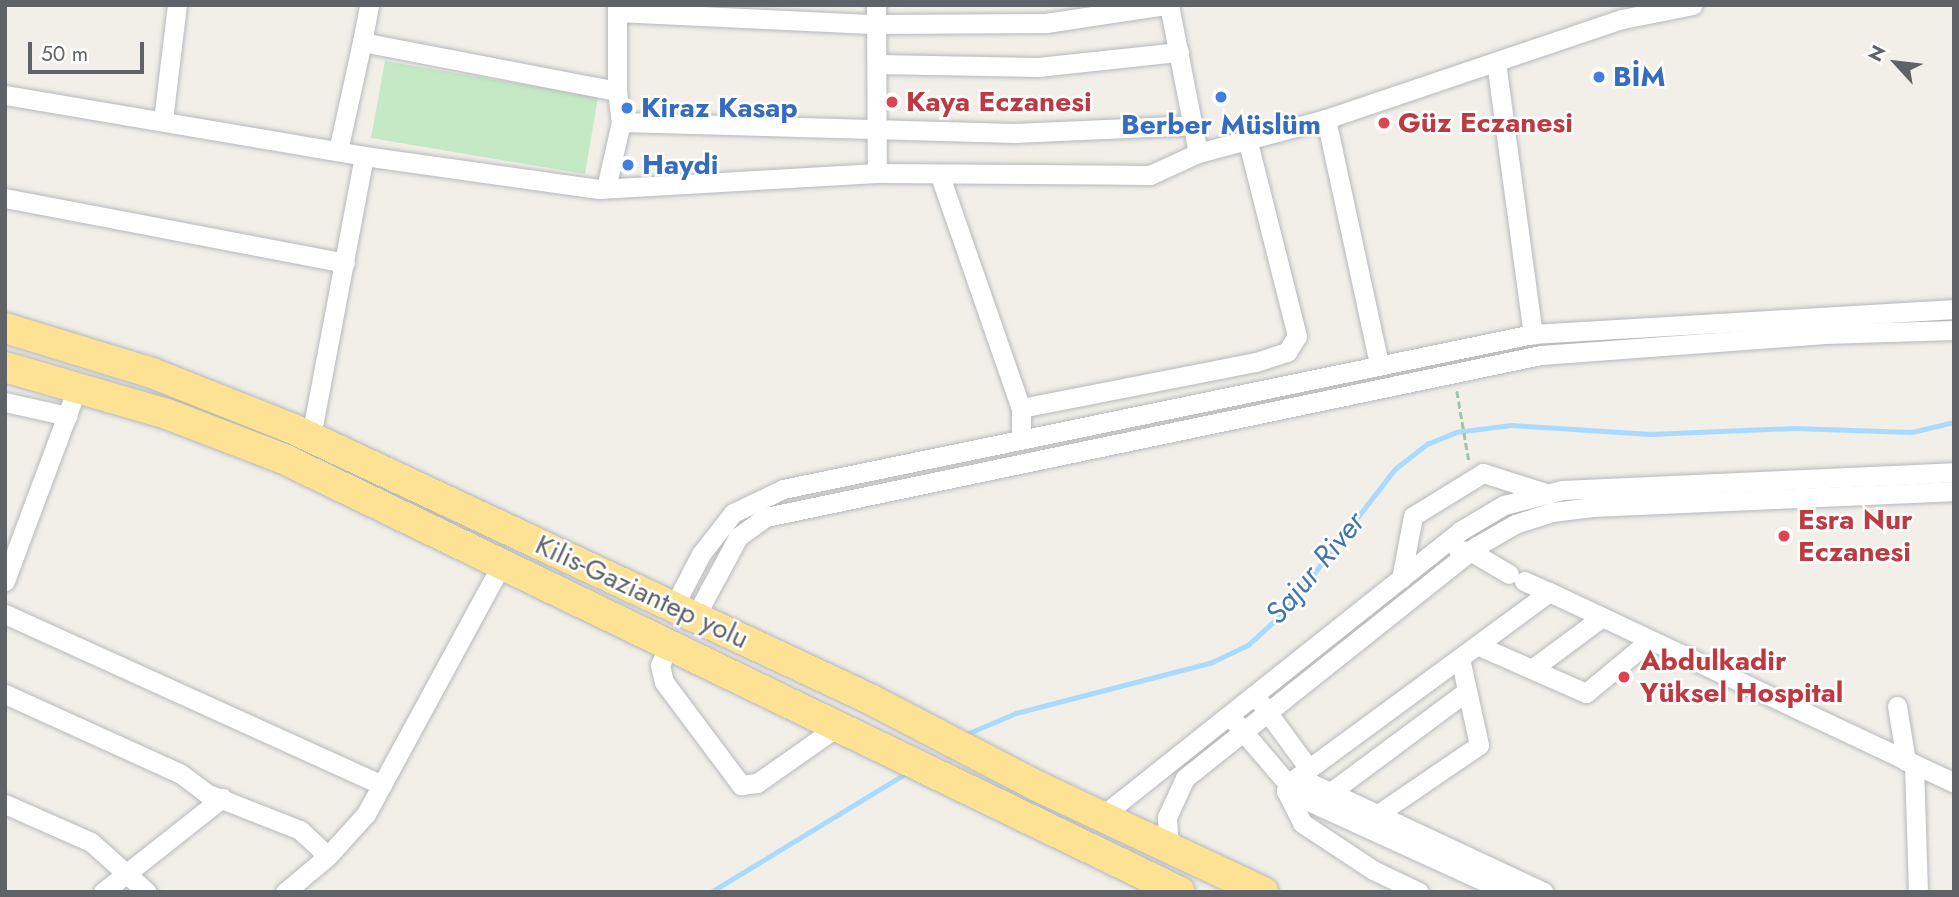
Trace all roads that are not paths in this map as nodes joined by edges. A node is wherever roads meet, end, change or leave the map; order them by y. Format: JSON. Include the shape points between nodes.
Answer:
{"nodes":[{"id":1,"x":177,"y":5,"type":"edge"},
{"id":2,"x":369,"y":5,"type":"edge"},
{"id":3,"x":1167,"y":5,"type":"edge"},
{"id":4,"x":1693,"y":5,"type":"edge"},
{"id":5,"x":617,"y":9,"type":"edge"},
{"id":6,"x":1046,"y":14,"type":"edge"},
{"id":7,"x":876,"y":15,"type":"edge"},
{"id":8,"x":362,"y":42,"type":"junction"},
{"id":9,"x":1179,"y":52,"type":"junction"},
{"id":10,"x":1496,"y":62,"type":"junction"},
{"id":11,"x":877,"y":64,"type":"junction"},
{"id":12,"x":617,"y":91,"type":"junction"},
{"id":13,"x":5,"y":95,"type":"edge"},
{"id":14,"x":1326,"y":119,"type":"junction"},
{"id":15,"x":163,"y":120,"type":"junction"},
{"id":16,"x":621,"y":122,"type":"junction"},
{"id":17,"x":877,"y":125,"type":"junction"},
{"id":18,"x":1194,"y":125,"type":"junction"},
{"id":19,"x":1248,"y":142,"type":"junction"},
{"id":20,"x":338,"y":151,"type":"junction"},
{"id":21,"x":1198,"y":153,"type":"junction"},
{"id":22,"x":364,"y":156,"type":"junction"},
{"id":23,"x":877,"y":173,"type":"junction"},
{"id":24,"x":940,"y":176,"type":"junction"},
{"id":25,"x":607,"y":188,"type":"junction"},
{"id":26,"x":5,"y":198,"type":"edge"},
{"id":27,"x":345,"y":263,"type":"junction"},
{"id":28,"x":1954,"y":309,"type":"edge"},
{"id":29,"x":5,"y":328,"type":"edge"},
{"id":30,"x":1954,"y":330,"type":"edge"},
{"id":31,"x":1532,"y":334,"type":"junction"},
{"id":32,"x":1379,"y":364,"type":"junction"},
{"id":33,"x":5,"y":367,"type":"edge"},
{"id":34,"x":77,"y":388,"type":"junction"},
{"id":35,"x":5,"y":402,"type":"edge"},
{"id":36,"x":1021,"y":408,"type":"junction"},
{"id":37,"x":67,"y":416,"type":"junction"},
{"id":38,"x":311,"y":437,"type":"junction"},
{"id":39,"x":1021,"y":439,"type":"junction"},
{"id":40,"x":1954,"y":472,"type":"edge"},
{"id":41,"x":1954,"y":491,"type":"edge"},
{"id":42,"x":1548,"y":493,"type":"junction"},
{"id":43,"x":1469,"y":526,"type":"junction"},
{"id":44,"x":1440,"y":547,"type":"junction"},
{"id":45,"x":1470,"y":551,"type":"junction"},
{"id":46,"x":501,"y":565,"type":"junction"},
{"id":47,"x":1401,"y":579,"type":"junction"},
{"id":48,"x":5,"y":581,"type":"edge"},
{"id":49,"x":1549,"y":592,"type":"junction"},
{"id":50,"x":684,"y":612,"type":"junction"},
{"id":51,"x":5,"y":614,"type":"edge"},
{"id":52,"x":1602,"y":617,"type":"junction"},
{"id":53,"x":1650,"y":640,"type":"junction"},
{"id":54,"x":1477,"y":645,"type":"junction"},
{"id":55,"x":668,"y":648,"type":"junction"},
{"id":56,"x":1460,"y":658,"type":"junction"},
{"id":57,"x":1532,"y":669,"type":"junction"},
{"id":58,"x":1467,"y":691,"type":"junction"},
{"id":59,"x":5,"y":695,"type":"edge"},
{"id":60,"x":1255,"y":695,"type":"junction"},
{"id":61,"x":1897,"y":706,"type":"dead end"},
{"id":62,"x":1268,"y":712,"type":"junction"},
{"id":63,"x":1230,"y":715,"type":"junction"},
{"id":64,"x":847,"y":731,"type":"junction"},
{"id":65,"x":1242,"y":732,"type":"junction"},
{"id":66,"x":1910,"y":763,"type":"junction"},
{"id":67,"x":1295,"y":780,"type":"junction"},
{"id":68,"x":1954,"y":783,"type":"edge"},
{"id":69,"x":382,"y":785,"type":"junction"},
{"id":70,"x":1332,"y":792,"type":"junction"},
{"id":71,"x":222,"y":798,"type":"junction"},
{"id":72,"x":6,"y":806,"type":"edge"},
{"id":73,"x":1378,"y":814,"type":"junction"},
{"id":74,"x":1102,"y":816,"type":"junction"},
{"id":75,"x":1174,"y":850,"type":"junction"},
{"id":76,"x":328,"y":856,"type":"junction"},
{"id":77,"x":124,"y":873,"type":"junction"},
{"id":78,"x":103,"y":892,"type":"edge"},
{"id":79,"x":147,"y":892,"type":"edge"},
{"id":80,"x":285,"y":892,"type":"edge"},
{"id":81,"x":1180,"y":892,"type":"edge"},
{"id":82,"x":1263,"y":892,"type":"edge"},
{"id":83,"x":1419,"y":892,"type":"edge"},
{"id":84,"x":1508,"y":892,"type":"edge"},
{"id":85,"x":1544,"y":892,"type":"edge"},
{"id":86,"x":1918,"y":892,"type":"edge"}],
"edges":[{"from":1,"to":15,"type":"street"},
{"from":2,"to":8,"type":"street"},
{"from":3,"to":6,"type":"street"},
{"from":3,"to":9,"type":"street"},
{"from":4,"to":10,"type":"street","via":[[1622,19]]},
{"from":5,"to":7,"type":"street"},
{"from":5,"to":12,"type":"street"},
{"from":6,"to":7,"type":"street"},
{"from":7,"to":11,"type":"street"},
{"from":8,"to":12,"type":"street"},
{"from":8,"to":20,"type":"street"},
{"from":9,"to":11,"type":"street","via":[[1038,67]]},
{"from":9,"to":18,"type":"street"},
{"from":10,"to":14,"type":"street"},
{"from":10,"to":31,"type":"street"},
{"from":11,"to":17,"type":"street"},
{"from":12,"to":16,"type":"street"},
{"from":13,"to":15,"type":"street"},
{"from":14,"to":19,"type":"street"},
{"from":14,"to":32,"type":"street"},
{"from":15,"to":20,"type":"street"},
{"from":16,"to":17,"type":"street"},
{"from":16,"to":25,"type":"street"},
{"from":17,"to":18,"type":"street","via":[[1014,132]]},
{"from":17,"to":23,"type":"street"},
{"from":18,"to":21,"type":"street"},
{"from":19,"to":21,"type":"street"},
{"from":19,"to":36,"type":"street","via":[[1297,336],[1287,352],[1243,365]]},
{"from":20,"to":22,"type":"street"},
{"from":21,"to":24,"type":"street","via":[[1150,175]]},
{"from":22,"to":25,"type":"street"},
{"from":22,"to":27,"type":"street"},
{"from":23,"to":24,"type":"street"},
{"from":23,"to":25,"type":"street"},
{"from":24,"to":36,"type":"street"},
{"from":26,"to":27,"type":"street"},
{"from":27,"to":38,"type":"street"},
{"from":28,"to":31,"type":"street"},
{"from":29,"to":38,"type":"highway","name":"Kilis-Gaziantep yolu","via":[[152,373]]},
{"from":30,"to":50,"type":"street","via":[[1825,334],[1541,355],[766,517],[738,537]]},
{"from":31,"to":32,"type":"street"},
{"from":32,"to":39,"type":"street"},
{"from":33,"to":34,"type":"highway","name":"Kilis-Gaziantep yolu"},
{"from":34,"to":37,"type":"street"},
{"from":34,"to":46,"type":"highway","name":"Kilis-Gaziantep yolu","via":[[167,414],[285,459]]},
{"from":35,"to":37,"type":"street"},
{"from":36,"to":39,"type":"street"},
{"from":37,"to":48,"type":"street"},
{"from":38,"to":50,"type":"highway","name":"Kilis-Gaziantep yolu"},
{"from":39,"to":50,"type":"street","via":[[783,489],[749,502],[717,530]]},
{"from":40,"to":42,"type":"street"},
{"from":41,"to":45,"type":"street","via":[[1577,509],[1515,524]]},
{"from":42,"to":43,"type":"street","via":[[1504,505]]},
{"from":42,"to":47,"type":"street","via":[[1483,473],[1413,516]]},
{"from":43,"to":44,"type":"street"},
{"from":43,"to":45,"type":"street"},
{"from":44,"to":45,"type":"street"},
{"from":44,"to":47,"type":"street"},
{"from":45,"to":49,"type":"street"},
{"from":45,"to":62,"type":"street"},
{"from":46,"to":55,"type":"highway","name":"Kilis-Gaziantep yolu"},
{"from":46,"to":69,"type":"street"},
{"from":47,"to":60,"type":"street"},
{"from":49,"to":52,"type":"street"},
{"from":49,"to":54,"type":"street"},
{"from":50,"to":74,"type":"highway","name":"Kilis-Gaziantep yolu"},
{"from":51,"to":69,"type":"street"},
{"from":52,"to":53,"type":"street"},
{"from":52,"to":57,"type":"street"},
{"from":53,"to":57,"type":"street","via":[[1586,693]]},
{"from":53,"to":66,"type":"street"},
{"from":54,"to":56,"type":"street"},
{"from":54,"to":57,"type":"street"},
{"from":55,"to":64,"type":"highway","name":"Kilis-Gaziantep yolu"},
{"from":55,"to":64,"type":"street","via":[[660,665],[664,682],[741,785],[757,783]]},
{"from":56,"to":58,"type":"street"},
{"from":56,"to":67,"type":"street"},
{"from":58,"to":70,"type":"street"},
{"from":58,"to":73,"type":"street","via":[[1479,745]]},
{"from":59,"to":71,"type":"street","via":[[181,774],[206,793]]},
{"from":60,"to":62,"type":"street"},
{"from":60,"to":63,"type":"street"},
{"from":61,"to":66,"type":"street"},
{"from":62,"to":65,"type":"street"},
{"from":62,"to":67,"type":"street"},
{"from":63,"to":65,"type":"street"},
{"from":63,"to":74,"type":"street"},
{"from":64,"to":81,"type":"highway","name":"Kilis-Gaziantep yolu"},
{"from":65,"to":67,"type":"street"},
{"from":65,"to":75,"type":"street","via":[[1185,778],[1173,797],[1168,836]]},
{"from":66,"to":68,"type":"street"},
{"from":66,"to":86,"type":"street"},
{"from":67,"to":70,"type":"street"},
{"from":67,"to":83,"type":"street","via":[[1302,823],[1373,870]]},
{"from":67,"to":84,"type":"street"},
{"from":69,"to":76,"type":"street","via":[[350,836]]},
{"from":70,"to":73,"type":"street"},
{"from":71,"to":76,"type":"street","via":[[300,830]]},
{"from":71,"to":77,"type":"street"},
{"from":72,"to":77,"type":"street","via":[[91,842]]},
{"from":73,"to":85,"type":"street"},
{"from":74,"to":75,"type":"highway","name":"Kilis-Gaziantep yolu"},
{"from":75,"to":82,"type":"highway","name":"Kilis-Gaziantep yolu"},
{"from":76,"to":80,"type":"street"},
{"from":77,"to":78,"type":"street"},
{"from":77,"to":79,"type":"street"}]}
